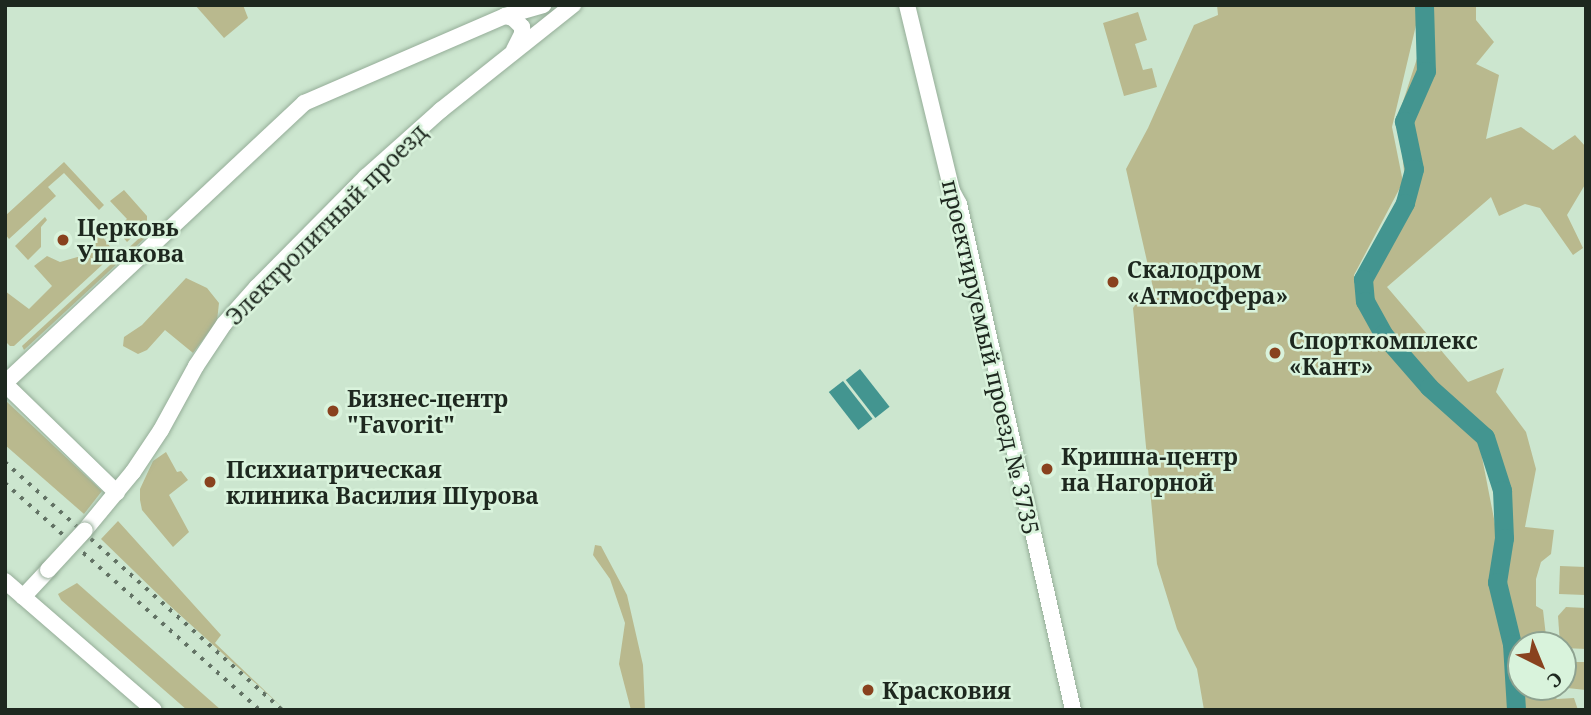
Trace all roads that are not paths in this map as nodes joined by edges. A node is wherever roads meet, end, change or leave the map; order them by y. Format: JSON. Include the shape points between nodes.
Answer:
{"nodes":[{"id":1,"x":543,"y":5,"type":"edge"},
{"id":2,"x":573,"y":5,"type":"edge"},
{"id":3,"x":907,"y":5,"type":"edge"},
{"id":4,"x":505,"y":16,"type":"junction"},
{"id":5,"x":512,"y":54,"type":"junction"},
{"id":6,"x":5,"y":383,"type":"edge"},
{"id":7,"x":117,"y":493,"type":"junction"},
{"id":8,"x":5,"y":582,"type":"edge"},
{"id":9,"x":23,"y":597,"type":"junction"},
{"id":10,"x":154,"y":710,"type":"edge"},
{"id":11,"x":1073,"y":710,"type":"edge"}],
"edges":[{"from":1,"to":4,"type":"street"},
{"from":2,"to":5,"type":"street","name":"Электролитный проезд"},
{"from":3,"to":11,"type":"street","name":"проектируемый проезд № 3735","via":[[959,204]]},
{"from":4,"to":5,"type":"street","via":[[522,27]]},
{"from":4,"to":6,"type":"street","via":[[304,103]]},
{"from":5,"to":7,"type":"street","name":"Электролитный проезд","via":[[440,110],[366,177],[257,287],[224,324]]},
{"from":6,"to":7,"type":"street"},
{"from":7,"to":9,"type":"street","name":"Электролитный проезд","bridge":true},
{"from":8,"to":9,"type":"street"},
{"from":9,"to":10,"type":"street"}]}
